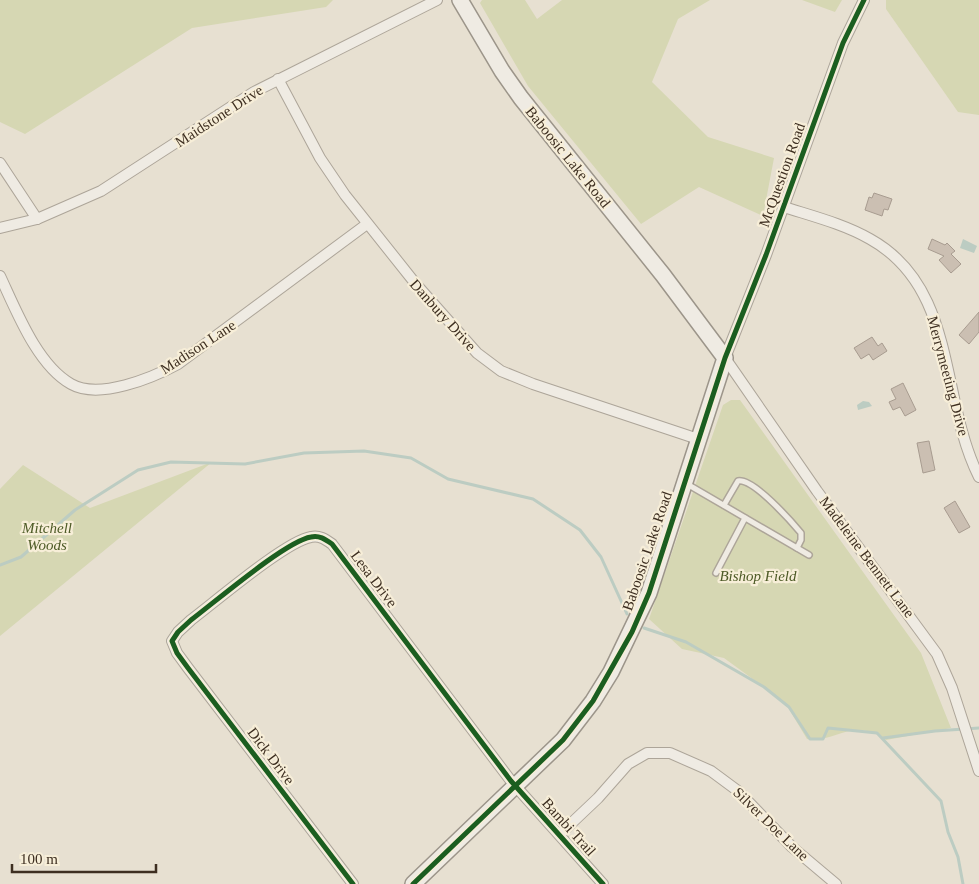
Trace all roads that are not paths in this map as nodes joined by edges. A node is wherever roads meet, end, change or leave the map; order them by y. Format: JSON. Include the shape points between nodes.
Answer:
{"nodes":[{"id":1,"x":437,"y":0,"type":"edge"},
{"id":2,"x":460,"y":0,"type":"edge"},
{"id":3,"x":864,"y":0,"type":"edge"},
{"id":4,"x":278,"y":79,"type":"junction"},
{"id":5,"x":0,"y":163,"type":"edge"},
{"id":6,"x":784,"y":207,"type":"junction"},
{"id":7,"x":37,"y":219,"type":"junction"},
{"id":8,"x":367,"y":224,"type":"junction"},
{"id":9,"x":0,"y":228,"type":"edge"},
{"id":10,"x":0,"y":276,"type":"edge"},
{"id":11,"x":725,"y":358,"type":"junction"},
{"id":12,"x":698,"y":439,"type":"junction"},
{"id":13,"x":979,"y":477,"type":"edge"},
{"id":14,"x":683,"y":482,"type":"junction"},
{"id":15,"x":724,"y":505,"type":"junction"},
{"id":16,"x":746,"y":518,"type":"junction"},
{"id":17,"x":797,"y":548,"type":"junction"},
{"id":18,"x":809,"y":555,"type":"dead end"},
{"id":19,"x":716,"y":573,"type":"dead end"},
{"id":20,"x":172,"y":641,"type":"joint"},
{"id":21,"x":979,"y":771,"type":"edge"},
{"id":22,"x":516,"y":787,"type":"junction"},
{"id":23,"x":560,"y":834,"type":"junction"},
{"id":24,"x":352,"y":884,"type":"edge"},
{"id":25,"x":413,"y":884,"type":"edge"},
{"id":26,"x":603,"y":884,"type":"edge"},
{"id":27,"x":836,"y":884,"type":"edge"}],
"edges":[{"from":1,"to":4,"type":"street","name":"Maidstone Drive"},
{"from":2,"to":11,"type":"street","name":"Baboosic Lake Road","via":[[521,98]]},
{"from":3,"to":6,"type":"street","name":"McQuestion Road","via":[[843,43]]},
{"from":4,"to":7,"type":"street","name":"Maidstone Drive","via":[[223,110],[101,191]]},
{"from":4,"to":8,"type":"street","name":"Danbury Drive","via":[[320,158]]},
{"from":5,"to":7,"type":"street"},
{"from":6,"to":11,"type":"street","name":"McQuestion Road"},
{"from":6,"to":13,"type":"street","name":"Merrymeeting Drive","via":[[869,238],[888,250],[919,284],[937,327],[958,416]]},
{"from":7,"to":9,"type":"street","name":"Maidstone Drive"},
{"from":8,"to":10,"type":"street","name":"Madison Lane","via":[[178,364],[146,379],[109,389],[72,385],[58,373],[36,348]]},
{"from":8,"to":12,"type":"street","name":"Danbury Drive","via":[[448,322],[477,353],[501,371]]},
{"from":11,"to":12,"type":"street","name":"Baboosic Lake Road"},
{"from":11,"to":21,"type":"street","name":"Madeleine Bennett Lane","via":[[817,492],[937,654],[952,688]]},
{"from":12,"to":14,"type":"street","name":"Baboosic Lake Road"},
{"from":14,"to":15,"type":"lane"},
{"from":14,"to":22,"type":"street","name":"Baboosic Lake Road","via":[[649,592],[611,672],[568,733]]},
{"from":15,"to":16,"type":"lane"},
{"from":15,"to":17,"type":"lane","via":[[738,481],[749,483],[783,512],[801,533]]},
{"from":16,"to":17,"type":"lane"},
{"from":16,"to":19,"type":"lane"},
{"from":17,"to":18,"type":"lane"},
{"from":20,"to":22,"type":"street","name":"Lesa Drive","via":[[191,620],[293,544],[310,537],[325,538],[339,552]]},
{"from":20,"to":24,"type":"street","name":"Dick Drive","via":[[188,668]]},
{"from":22,"to":23,"type":"street","name":"Bambi Trail"},
{"from":22,"to":25,"type":"street","name":"Baboosic Lake Road"},
{"from":23,"to":26,"type":"street","name":"Bambi Trail"},
{"from":23,"to":27,"type":"street","name":"Silver Doe Lane","via":[[628,764],[647,753],[670,753],[711,771],[738,791],[792,847]]}]}
